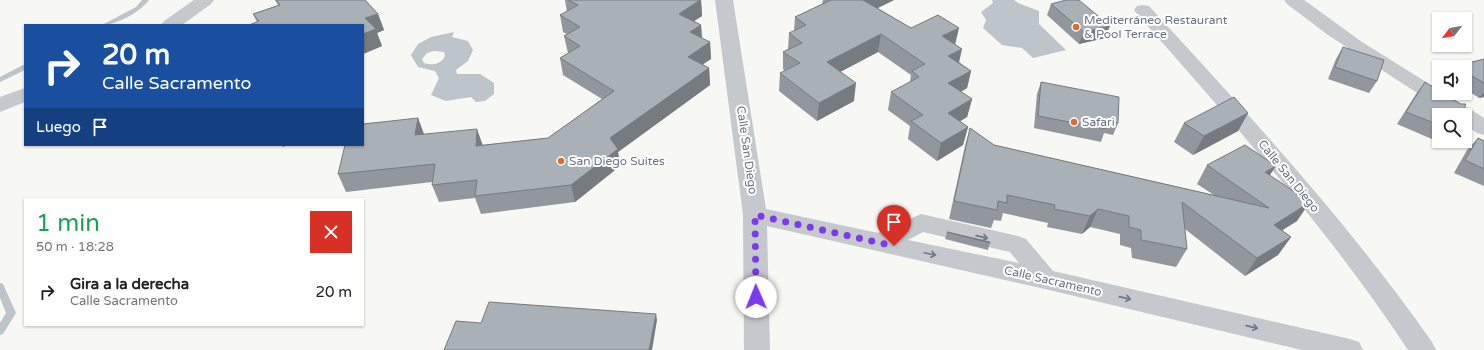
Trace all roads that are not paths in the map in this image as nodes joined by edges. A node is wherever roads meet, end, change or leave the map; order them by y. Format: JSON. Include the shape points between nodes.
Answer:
{"nodes":[{"id":1,"x":205,"y":0,"type":"edge"},
{"id":2,"x":724,"y":0,"type":"edge"},
{"id":3,"x":1292,"y":0,"type":"edge"},
{"id":4,"x":1143,"y":10,"type":"dead end"},
{"id":5,"x":171,"y":24,"type":"edge"},
{"id":6,"x":24,"y":94,"type":"edge"},
{"id":7,"x":0,"y":105,"type":"edge"},
{"id":8,"x":1454,"y":108,"type":"edge"},
{"id":9,"x":1472,"y":120,"type":"edge"},
{"id":10,"x":1484,"y":128,"type":"edge"},
{"id":11,"x":755,"y":215,"type":"junction"},
{"id":12,"x":757,"y":350,"type":"edge"},
{"id":13,"x":1350,"y":350,"type":"edge"},
{"id":14,"x":1424,"y":350,"type":"edge"}],
"edges":[{"from":1,"to":5,"type":"street"},
{"from":2,"to":11,"type":"street","name":"Calle San Diego"},
{"from":3,"to":8,"type":"street","via":[[1339,36]]},
{"from":4,"to":14,"type":"street","name":"Calle San Diego","via":[[1273,155],[1391,304]]},
{"from":6,"to":7,"type":"street"},
{"from":9,"to":10,"type":"street"},
{"from":11,"to":12,"type":"street","name":"Calle San Diego"},
{"from":11,"to":13,"type":"street","name":"Calle Sacramento","one_way":true}]}
